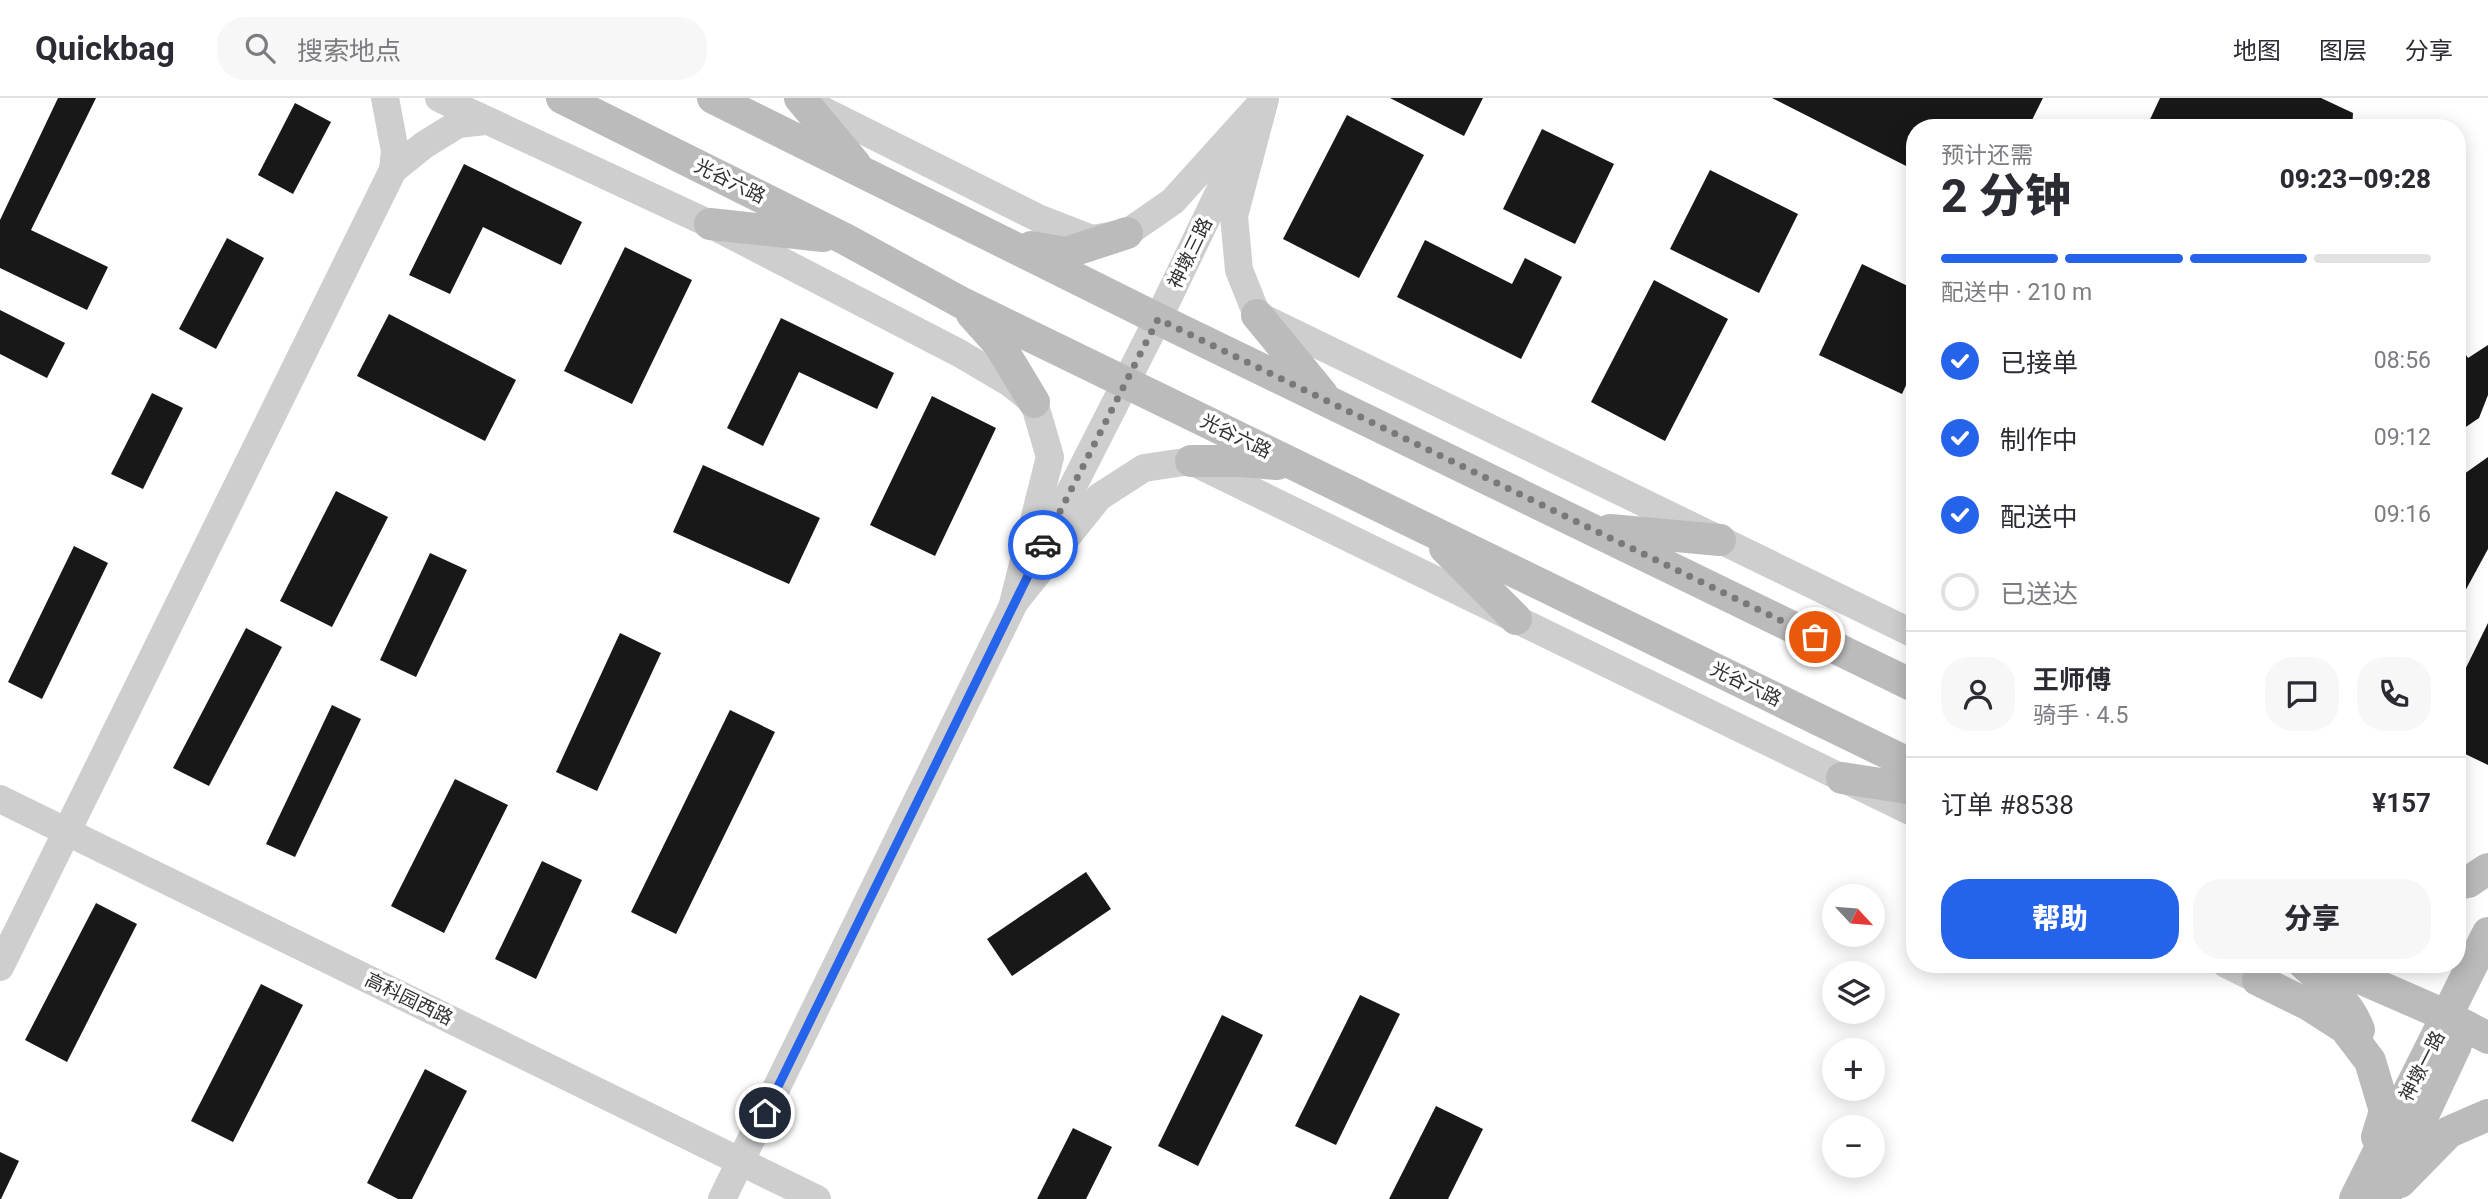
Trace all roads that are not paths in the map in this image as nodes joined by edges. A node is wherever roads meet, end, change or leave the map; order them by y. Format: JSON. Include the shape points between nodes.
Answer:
{"nodes":[{"id":1,"x":385,"y":98,"type":"edge"},
{"id":2,"x":439,"y":98,"type":"edge"},
{"id":3,"x":562,"y":98,"type":"edge"},
{"id":4,"x":713,"y":98,"type":"edge"},
{"id":5,"x":799,"y":98,"type":"edge"},
{"id":6,"x":1265,"y":98,"type":"edge"},
{"id":7,"x":485,"y":121,"type":"junction"},
{"id":8,"x":394,"y":170,"type":"junction"},
{"id":9,"x":866,"y":175,"type":"junction"},
{"id":10,"x":710,"y":223,"type":"junction"},
{"id":11,"x":1127,"y":233,"type":"junction"},
{"id":12,"x":845,"y":239,"type":"junction"},
{"id":13,"x":998,"y":241,"type":"junction"},
{"id":14,"x":962,"y":303,"type":"junction"},
{"id":15,"x":1257,"y":315,"type":"junction"},
{"id":16,"x":1158,"y":319,"type":"junction"},
{"id":17,"x":1125,"y":382,"type":"junction"},
{"id":18,"x":1034,"y":402,"type":"junction"},
{"id":19,"x":1330,"y":402,"type":"junction"},
{"id":20,"x":1191,"y":461,"type":"junction"},
{"id":21,"x":1297,"y":466,"type":"junction"},
{"id":22,"x":1590,"y":528,"type":"junction"},
{"id":23,"x":1427,"y":529,"type":"junction"},
{"id":24,"x":1720,"y":540,"type":"junction"},
{"id":25,"x":1013,"y":604,"type":"junction"},
{"id":26,"x":1516,"y":619,"type":"junction"},
{"id":27,"x":1906,"y":630,"type":"edge"},
{"id":28,"x":1906,"y":682,"type":"edge"},
{"id":29,"x":1906,"y":762,"type":"edge"},
{"id":30,"x":1842,"y":778,"type":"junction"},
{"id":31,"x":1906,"y":788,"type":"edge"},
{"id":32,"x":0,"y":799,"type":"edge"},
{"id":33,"x":1906,"y":809,"type":"edge"},
{"id":34,"x":68,"y":833,"type":"junction"},
{"id":35,"x":2488,"y":933,"type":"edge"},
{"id":36,"x":0,"y":967,"type":"edge"},
{"id":37,"x":2244,"y":973,"type":"edge"},
{"id":38,"x":2314,"y":973,"type":"edge"},
{"id":39,"x":2348,"y":973,"type":"edge"},
{"id":40,"x":2478,"y":973,"type":"edge"},
{"id":41,"x":2258,"y":980,"type":"joint"},
{"id":42,"x":2467,"y":1026,"type":"edge"},
{"id":43,"x":2370,"y":1061,"type":"junction"},
{"id":44,"x":2488,"y":1115,"type":"edge"},
{"id":45,"x":741,"y":1161,"type":"junction"},
{"id":46,"x":2371,"y":1195,"type":"edge"},
{"id":47,"x":722,"y":1199,"type":"edge"},
{"id":48,"x":817,"y":1199,"type":"edge"}],
"edges":[{"from":1,"to":8,"type":"street"},
{"from":2,"to":7,"type":"street"},
{"from":3,"to":12,"type":"main road","name":"光谷六路"},
{"from":4,"to":9,"type":"main road"},
{"from":5,"to":9,"type":"main road"},
{"from":5,"to":11,"type":"street","via":[[1038,218],[1092,239]]},
{"from":6,"to":11,"type":"street","via":[[1173,201]]},
{"from":6,"to":15,"type":"street","via":[[1234,216],[1240,270]]},
{"from":6,"to":16,"type":"street","name":"神墩三路"},
{"from":7,"to":8,"type":"street","via":[[458,124]]},
{"from":7,"to":10,"type":"street"},
{"from":8,"to":34,"type":"street"},
{"from":9,"to":13,"type":"main road"},
{"from":10,"to":12,"type":"main road"},
{"from":10,"to":18,"type":"street","via":[[959,354]]},
{"from":11,"to":13,"type":"main road","via":[[1066,253]]},
{"from":12,"to":14,"type":"main road","name":"光谷六路"},
{"from":13,"to":16,"type":"main road"},
{"from":14,"to":17,"type":"main road","name":"光谷六路"},
{"from":14,"to":18,"type":"main road","via":[[999,344]]},
{"from":15,"to":19,"type":"main road"},
{"from":15,"to":24,"type":"street"},
{"from":16,"to":17,"type":"street","name":"神墩三路"},
{"from":16,"to":19,"type":"main road"},
{"from":17,"to":21,"type":"main road","name":"光谷六路"},
{"from":17,"to":25,"type":"street","name":"神墩三路"},
{"from":18,"to":25,"type":"street","via":[[1050,457]]},
{"from":19,"to":22,"type":"main road"},
{"from":20,"to":21,"type":"main road"},
{"from":20,"to":25,"type":"street","via":[[1144,468],[1099,497]]},
{"from":20,"to":26,"type":"street"},
{"from":21,"to":23,"type":"main road","name":"光谷六路"},
{"from":22,"to":24,"type":"main road"},
{"from":22,"to":28,"type":"main road"},
{"from":23,"to":26,"type":"main road"},
{"from":23,"to":29,"type":"main road","name":"光谷六路"},
{"from":24,"to":27,"type":"street"},
{"from":25,"to":45,"type":"street","name":"神墩三路"},
{"from":26,"to":30,"type":"street"},
{"from":30,"to":31,"type":"main road"},
{"from":30,"to":33,"type":"street"},
{"from":32,"to":34,"type":"street","name":"高科园西路"},
{"from":34,"to":36,"type":"street"},
{"from":34,"to":45,"type":"street","name":"高科园西路"},
{"from":35,"to":40,"type":"main road","name":"神墩一路"},
{"from":37,"to":41,"type":"street"},
{"from":38,"to":43,"type":"main road","via":[[2356,1020]]},
{"from":39,"to":42,"type":"main road"},
{"from":40,"to":42,"type":"main road","name":"神墩一路"},
{"from":41,"to":43,"type":"main road","via":[[2345,1028]]},
{"from":42,"to":46,"type":"main road","name":"神墩一路"},
{"from":43,"to":46,"type":"main road","via":[[2385,1111]]},
{"from":44,"to":46,"type":"main road","via":[[2449,1132]]},
{"from":45,"to":47,"type":"street","name":"神墩三路"},
{"from":45,"to":48,"type":"street","name":"高科园西路"}]}
